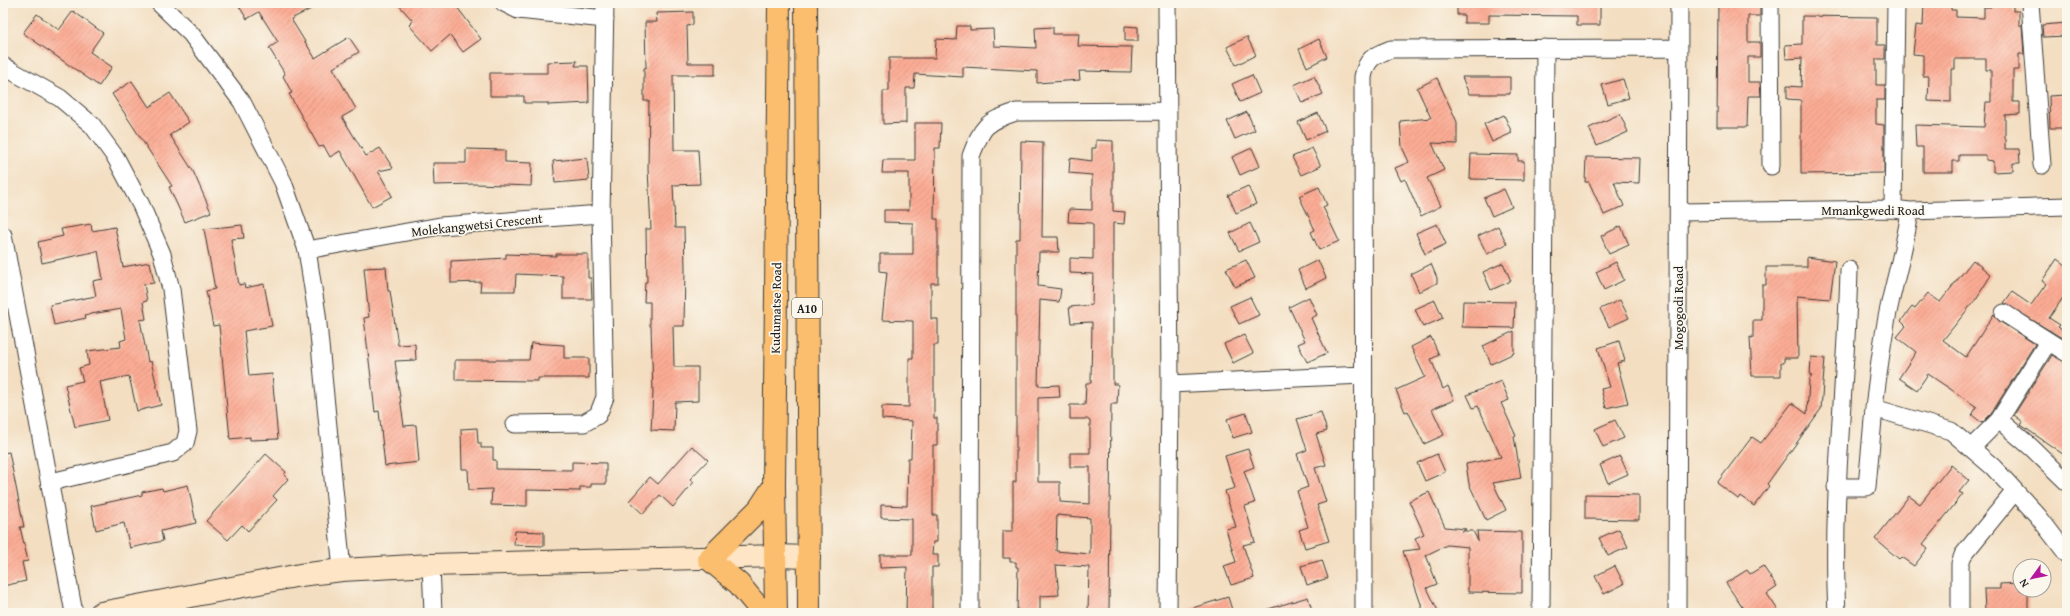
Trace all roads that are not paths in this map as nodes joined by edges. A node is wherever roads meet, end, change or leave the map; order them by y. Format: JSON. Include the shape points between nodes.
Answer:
{"nodes":[{"id":1,"x":159,"y":3,"type":"edge"},
{"id":2,"x":504,"y":3,"type":"edge"},
{"id":3,"x":779,"y":3,"type":"edge"},
{"id":4,"x":806,"y":3,"type":"edge"},
{"id":5,"x":1167,"y":3,"type":"edge"},
{"id":6,"x":1679,"y":3,"type":"edge"},
{"id":7,"x":1770,"y":3,"type":"edge"},
{"id":8,"x":1896,"y":3,"type":"edge"},
{"id":9,"x":2030,"y":3,"type":"edge"},
{"id":10,"x":606,"y":11,"type":"edge"},
{"id":11,"x":1545,"y":48,"type":"junction"},
{"id":12,"x":1679,"y":48,"type":"junction"},
{"id":13,"x":3,"y":66,"type":"edge"},
{"id":14,"x":1168,"y":111,"type":"junction"},
{"id":15,"x":2042,"y":165,"type":"dead end"},
{"id":16,"x":1771,"y":166,"type":"dead end"},
{"id":17,"x":2067,"y":206,"type":"edge"},
{"id":18,"x":1893,"y":209,"type":"junction"},
{"id":19,"x":1910,"y":211,"type":"junction"},
{"id":20,"x":1678,"y":212,"type":"junction"},
{"id":21,"x":600,"y":214,"type":"junction"},
{"id":22,"x":3,"y":235,"type":"edge"},
{"id":23,"x":307,"y":250,"type":"junction"},
{"id":24,"x":1849,"y":270,"type":"dead end"},
{"id":25,"x":2004,"y":313,"type":"dead end"},
{"id":26,"x":2048,"y":342,"type":"junction"},
{"id":27,"x":2067,"y":353,"type":"edge"},
{"id":28,"x":1363,"y":375,"type":"junction"},
{"id":29,"x":1170,"y":384,"type":"junction"},
{"id":30,"x":1874,"y":408,"type":"junction"},
{"id":31,"x":1999,"y":420,"type":"junction"},
{"id":32,"x":515,"y":424,"type":"dead end"},
{"id":33,"x":1971,"y":448,"type":"junction"},
{"id":34,"x":51,"y":482,"type":"junction"},
{"id":35,"x":2067,"y":482,"type":"edge"},
{"id":36,"x":774,"y":486,"type":"junction"},
{"id":37,"x":1836,"y":487,"type":"junction"},
{"id":38,"x":2015,"y":491,"type":"junction"},
{"id":39,"x":2067,"y":554,"type":"edge"},
{"id":40,"x":775,"y":556,"type":"junction"},
{"id":41,"x":809,"y":557,"type":"junction"},
{"id":42,"x":709,"y":559,"type":"junction"},
{"id":43,"x":431,"y":565,"type":"junction"},
{"id":44,"x":342,"y":570,"type":"junction"},
{"id":45,"x":74,"y":613,"type":"edge"},
{"id":46,"x":101,"y":613,"type":"edge"},
{"id":47,"x":433,"y":613,"type":"edge"},
{"id":48,"x":763,"y":613,"type":"edge"},
{"id":49,"x":776,"y":613,"type":"edge"},
{"id":50,"x":809,"y":613,"type":"edge"},
{"id":51,"x":970,"y":613,"type":"edge"},
{"id":52,"x":1168,"y":613,"type":"edge"},
{"id":53,"x":1364,"y":613,"type":"edge"},
{"id":54,"x":1541,"y":613,"type":"edge"},
{"id":55,"x":1677,"y":613,"type":"edge"},
{"id":56,"x":1837,"y":613,"type":"edge"},
{"id":57,"x":1960,"y":613,"type":"edge"}],
"edges":[{"from":1,"to":23,"type":"street","via":[[191,34],[242,102],[283,182]]},
{"from":2,"to":10,"type":"street","via":[[518,10]]},
{"from":3,"to":36,"type":"main road","name":"Kudumatse Road","number":"A10"},
{"from":4,"to":41,"type":"main road","number":"A10"},
{"from":5,"to":14,"type":"street"},
{"from":6,"to":12,"type":"street","name":"Mogogodi Road"},
{"from":7,"to":16,"type":"street"},
{"from":8,"to":18,"type":"street"},
{"from":9,"to":15,"type":"street"},
{"from":10,"to":21,"type":"street"},
{"from":11,"to":12,"type":"street"},
{"from":11,"to":28,"type":"street","via":[[1391,49],[1377,55],[1366,64],[1363,77]]},
{"from":11,"to":54,"type":"street"},
{"from":12,"to":20,"type":"street","name":"Mogogodi Road"},
{"from":13,"to":34,"type":"street","via":[[60,98],[92,125],[116,158],[141,205],[162,254],[172,289],[188,431],[185,443],[173,453]]},
{"from":14,"to":29,"type":"street"},
{"from":14,"to":51,"type":"street","via":[[1016,112],[996,118],[981,131],[971,156]]},
{"from":17,"to":19,"type":"street","name":"Mmankgwedi Road"},
{"from":18,"to":19,"type":"street","name":"Mmankgwedi Road"},
{"from":18,"to":20,"type":"street","name":"Mmankgwedi Road"},
{"from":19,"to":30,"type":"street","via":[[1903,254],[1879,356]]},
{"from":20,"to":55,"type":"street","name":"Mogogodi Road"},
{"from":21,"to":23,"type":"street","name":"Molekangwetsi Crescent","via":[[440,226]]},
{"from":21,"to":32,"type":"street","via":[[605,396],[598,415],[584,423]]},
{"from":22,"to":34,"type":"street"},
{"from":23,"to":44,"type":"street","via":[[317,314]]},
{"from":24,"to":37,"type":"street"},
{"from":25,"to":26,"type":"street"},
{"from":26,"to":27,"type":"street"},
{"from":26,"to":31,"type":"street"},
{"from":28,"to":29,"type":"street"},
{"from":28,"to":53,"type":"street"},
{"from":29,"to":52,"type":"street"},
{"from":30,"to":33,"type":"street","via":[[1951,431]]},
{"from":30,"to":37,"type":"street","via":[[1867,486]]},
{"from":31,"to":33,"type":"street"},
{"from":31,"to":35,"type":"street"},
{"from":33,"to":38,"type":"street"},
{"from":34,"to":45,"type":"street"},
{"from":36,"to":40,"type":"main road","name":"Kudumatse Road","number":"A10"},
{"from":36,"to":42,"type":"main road","via":[[760,509]]},
{"from":37,"to":56,"type":"street","via":[[1834,559]]},
{"from":38,"to":39,"type":"street"},
{"from":38,"to":57,"type":"street","via":[[1963,555],[1960,564]]},
{"from":40,"to":41,"type":"street"},
{"from":40,"to":42,"type":"street"},
{"from":40,"to":49,"type":"main road","name":"Kudumatse Road","number":"A10"},
{"from":41,"to":50,"type":"main road","number":"A10"},
{"from":42,"to":43,"type":"street"},
{"from":42,"to":48,"type":"main road","via":[[739,584]]},
{"from":43,"to":44,"type":"street"},
{"from":43,"to":47,"type":"street"},
{"from":44,"to":46,"type":"street","via":[[300,575]]}]}
